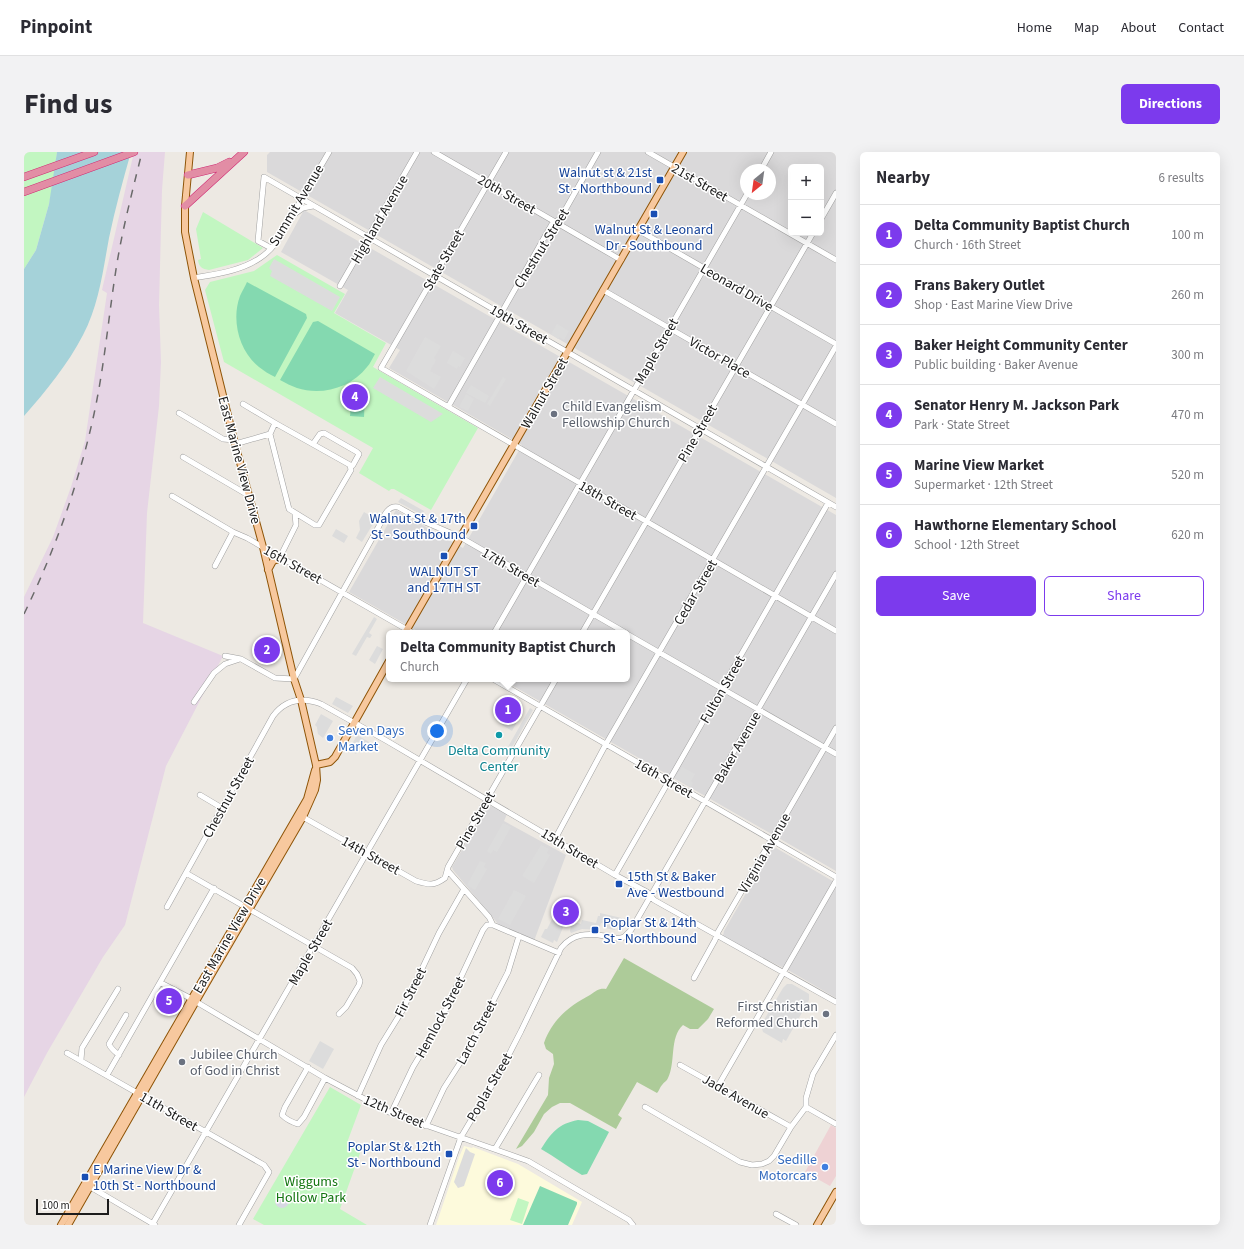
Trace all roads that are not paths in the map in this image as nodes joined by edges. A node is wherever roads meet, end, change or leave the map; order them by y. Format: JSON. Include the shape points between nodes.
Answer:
{"nodes":[{"id":1,"x":94,"y":152,"type":"edge"},
{"id":2,"x":134,"y":152,"type":"edge"},
{"id":3,"x":190,"y":152,"type":"edge"},
{"id":4,"x":244,"y":152,"type":"edge"},
{"id":5,"x":329,"y":152,"type":"edge"},
{"id":6,"x":417,"y":152,"type":"edge"},
{"id":7,"x":434,"y":152,"type":"edge"},
{"id":8,"x":506,"y":152,"type":"edge"},
{"id":9,"x":598,"y":152,"type":"edge"},
{"id":10,"x":648,"y":152,"type":"edge"},
{"id":11,"x":683,"y":152,"type":"edge"},
{"id":12,"x":771,"y":152,"type":"edge"},
{"id":13,"x":237,"y":158,"type":"junction"},
{"id":14,"x":764,"y":164,"type":"edge"},
{"id":15,"x":674,"y":167,"type":"junction"},
{"id":16,"x":188,"y":175,"type":"junction"},
{"id":17,"x":24,"y":177,"type":"edge"},
{"id":18,"x":488,"y":183,"type":"junction"},
{"id":19,"x":24,"y":192,"type":"edge"},
{"id":20,"x":836,"y":193,"type":"edge"},
{"id":21,"x":301,"y":199,"type":"junction"},
{"id":22,"x":743,"y":200,"type":"edge"},
{"id":23,"x":740,"y":205,"type":"junction"},
{"id":24,"x":185,"y":206,"type":"junction"},
{"id":25,"x":314,"y":206,"type":"junction"},
{"id":26,"x":824,"y":214,"type":"edge"},
{"id":27,"x":291,"y":217,"type":"junction"},
{"id":28,"x":556,"y":222,"type":"junction"},
{"id":29,"x":638,"y":230,"type":"junction"},
{"id":30,"x":811,"y":236,"type":"edge"},
{"id":31,"x":368,"y":237,"type":"junction"},
{"id":32,"x":807,"y":244,"type":"junction"},
{"id":33,"x":271,"y":248,"type":"junction"},
{"id":34,"x":620,"y":260,"type":"junction"},
{"id":35,"x":836,"y":260,"type":"edge"},
{"id":36,"x":704,"y":268,"type":"junction"},
{"id":37,"x":434,"y":276,"type":"junction"},
{"id":38,"x":194,"y":278,"type":"junction"},
{"id":39,"x":340,"y":286,"type":"dead end"},
{"id":40,"x":603,"y":290,"type":"junction"},
{"id":41,"x":770,"y":306,"type":"junction"},
{"id":42,"x":501,"y":314,"type":"junction"},
{"id":43,"x":669,"y":328,"type":"junction"},
{"id":44,"x":836,"y":345,"type":"edge"},
{"id":45,"x":567,"y":352,"type":"junction"},
{"id":46,"x":736,"y":366,"type":"junction"},
{"id":47,"x":381,"y":368,"type":"joint"},
{"id":48,"x":634,"y":390,"type":"junction"},
{"id":49,"x":243,"y":404,"type":"dead end"},
{"id":50,"x":802,"y":405,"type":"junction"},
{"id":51,"x":448,"y":406,"type":"junction"},
{"id":52,"x":179,"y":413,"type":"dead end"},
{"id":53,"x":275,"y":423,"type":"junction"},
{"id":54,"x":836,"y":424,"type":"edge"},
{"id":55,"x":700,"y":429,"type":"junction"},
{"id":56,"x":270,"y":434,"type":"junction"},
{"id":57,"x":234,"y":442,"type":"junction"},
{"id":58,"x":313,"y":444,"type":"junction"},
{"id":59,"x":514,"y":445,"type":"junction"},
{"id":60,"x":183,"y":457,"type":"dead end"},
{"id":61,"x":351,"y":467,"type":"junction"},
{"id":62,"x":766,"y":467,"type":"junction"},
{"id":63,"x":580,"y":483,"type":"junction"},
{"id":64,"x":248,"y":495,"type":"junction"},
{"id":65,"x":172,"y":496,"type":"dead end"},
{"id":66,"x":828,"y":503,"type":"junction"},
{"id":67,"x":836,"y":507,"type":"edge"},
{"id":68,"x":295,"y":514,"type":"junction"},
{"id":69,"x":646,"y":522,"type":"junction"},
{"id":70,"x":233,"y":532,"type":"junction"},
{"id":71,"x":460,"y":537,"type":"junction"},
{"id":72,"x":263,"y":547,"type":"junction"},
{"id":73,"x":282,"y":558,"type":"junction"},
{"id":74,"x":713,"y":560,"type":"junction"},
{"id":75,"x":215,"y":566,"type":"dead end"},
{"id":76,"x":268,"y":570,"type":"junction"},
{"id":77,"x":836,"y":574,"type":"edge"},
{"id":78,"x":527,"y":576,"type":"junction"},
{"id":79,"x":342,"y":592,"type":"junction"},
{"id":80,"x":776,"y":596,"type":"junction"},
{"id":81,"x":593,"y":614,"type":"junction"},
{"id":82,"x":812,"y":617,"type":"junction"},
{"id":83,"x":404,"y":630,"type":"edge"},
{"id":84,"x":407,"y":630,"type":"edge"},
{"id":85,"x":496,"y":630,"type":"edge"},
{"id":86,"x":584,"y":630,"type":"edge"},
{"id":87,"x":621,"y":630,"type":"edge"},
{"id":88,"x":836,"y":631,"type":"edge"},
{"id":89,"x":630,"y":635,"type":"edge"},
{"id":90,"x":660,"y":652,"type":"junction"},
{"id":91,"x":225,"y":656,"type":"dead end"},
{"id":92,"x":242,"y":659,"type":"junction"},
{"id":93,"x":386,"y":666,"type":"edge"},
{"id":94,"x":294,"y":680,"type":"junction"},
{"id":95,"x":465,"y":682,"type":"edge"},
{"id":96,"x":498,"y":682,"type":"edge"},
{"id":97,"x":554,"y":682,"type":"edge"},
{"id":98,"x":722,"y":689,"type":"junction"},
{"id":99,"x":301,"y":700,"type":"junction"},
{"id":100,"x":194,"y":702,"type":"dead end"},
{"id":101,"x":540,"y":706,"type":"junction"},
{"id":102,"x":758,"y":709,"type":"junction"},
{"id":103,"x":354,"y":723,"type":"junction"},
{"id":104,"x":836,"y":728,"type":"edge"},
{"id":105,"x":606,"y":744,"type":"junction"},
{"id":106,"x":825,"y":748,"type":"junction"},
{"id":107,"x":836,"y":754,"type":"edge"},
{"id":108,"x":421,"y":760,"type":"junction"},
{"id":109,"x":316,"y":765,"type":"junction"},
{"id":110,"x":670,"y":780,"type":"junction"},
{"id":111,"x":200,"y":795,"type":"dead end"},
{"id":112,"x":487,"y":799,"type":"junction"},
{"id":113,"x":705,"y":801,"type":"junction"},
{"id":114,"x":222,"y":808,"type":"junction"},
{"id":115,"x":301,"y":816,"type":"junction"},
{"id":116,"x":554,"y":839,"type":"junction"},
{"id":117,"x":772,"y":840,"type":"junction"},
{"id":118,"x":367,"y":854,"type":"junction"},
{"id":119,"x":448,"y":871,"type":"junction"},
{"id":120,"x":186,"y":873,"type":"junction"},
{"id":121,"x":615,"y":875,"type":"junction"},
{"id":122,"x":836,"y":877,"type":"edge"},
{"id":123,"x":445,"y":878,"type":"joint"},
{"id":124,"x":836,"y":881,"type":"edge"},
{"id":125,"x":214,"y":888,"type":"junction"},
{"id":126,"x":464,"y":889,"type":"junction"},
{"id":127,"x":651,"y":896,"type":"junction"},
{"id":128,"x":167,"y":907,"type":"dead end"},
{"id":129,"x":248,"y":907,"type":"junction"},
{"id":130,"x":493,"y":925,"type":"junction"},
{"id":131,"x":519,"y":936,"type":"junction"},
{"id":132,"x":716,"y":936,"type":"junction"},
{"id":133,"x":313,"y":946,"type":"junction"},
{"id":134,"x":558,"y":953,"type":"junction"},
{"id":135,"x":784,"y":972,"type":"junction"},
{"id":136,"x":694,"y":978,"type":"dead end"},
{"id":137,"x":161,"y":983,"type":"junction"},
{"id":138,"x":118,"y":989,"type":"dead end"},
{"id":139,"x":194,"y":1001,"type":"junction"},
{"id":140,"x":836,"y":1002,"type":"edge"},
{"id":141,"x":339,"y":1014,"type":"dead end"},
{"id":142,"x":126,"y":1015,"type":"dead end"},
{"id":143,"x":836,"y":1034,"type":"edge"},
{"id":144,"x":260,"y":1039,"type":"junction"},
{"id":145,"x":67,"y":1053,"type":"dead end"},
{"id":146,"x":119,"y":1055,"type":"junction"},
{"id":147,"x":81,"y":1060,"type":"junction"},
{"id":148,"x":680,"y":1065,"type":"dead end"},
{"id":149,"x":308,"y":1067,"type":"junction"},
{"id":150,"x":107,"y":1075,"type":"junction"},
{"id":151,"x":539,"y":1075,"type":"dead end"},
{"id":152,"x":325,"y":1078,"type":"junction"},
{"id":153,"x":718,"y":1086,"type":"junction"},
{"id":154,"x":140,"y":1094,"type":"junction"},
{"id":155,"x":358,"y":1096,"type":"junction"},
{"id":156,"x":645,"y":1107,"type":"dead end"},
{"id":157,"x":806,"y":1107,"type":"junction"},
{"id":158,"x":391,"y":1113,"type":"junction"},
{"id":159,"x":836,"y":1124,"type":"edge"},
{"id":160,"x":426,"y":1126,"type":"junction"},
{"id":161,"x":791,"y":1127,"type":"junction"},
{"id":162,"x":206,"y":1132,"type":"junction"},
{"id":163,"x":460,"y":1137,"type":"junction"},
{"id":164,"x":495,"y":1149,"type":"junction"},
{"id":165,"x":87,"y":1185,"type":"junction"},
{"id":166,"x":836,"y":1192,"type":"edge"},
{"id":167,"x":776,"y":1214,"type":"dead end"},
{"id":168,"x":61,"y":1225,"type":"edge"},
{"id":169,"x":68,"y":1225,"type":"edge"},
{"id":170,"x":153,"y":1225,"type":"edge"},
{"id":171,"x":239,"y":1225,"type":"edge"},
{"id":172,"x":430,"y":1225,"type":"edge"},
{"id":173,"x":633,"y":1225,"type":"edge"},
{"id":174,"x":796,"y":1225,"type":"edge"},
{"id":175,"x":817,"y":1225,"type":"edge"}],
"edges":[{"from":1,"to":17,"type":"highway"},
{"from":2,"to":19,"type":"highway"},
{"from":3,"to":16,"type":"main road","name":"East Marine View Drive"},
{"from":4,"to":13,"type":"highway"},
{"from":5,"to":21,"type":"street","name":"Summit Avenue"},
{"from":6,"to":31,"type":"street","name":"Highland Avenue"},
{"from":7,"to":18,"type":"street","name":"20th Street"},
{"from":8,"to":18,"type":"street","name":"State Street"},
{"from":9,"to":28,"type":"street","name":"Chestnut Street"},
{"from":10,"to":15,"type":"street","name":"21st Street"},
{"from":11,"to":15,"type":"main road","name":"Walnut Street"},
{"from":12,"to":14,"type":"street"},
{"from":13,"to":16,"type":"highway","via":[[218,168]]},
{"from":13,"to":24,"type":"highway"},
{"from":15,"to":23,"type":"street","name":"21st Street"},
{"from":15,"to":29,"type":"main road","name":"Walnut Street"},
{"from":16,"to":24,"type":"main road","name":"East Marine View Drive"},
{"from":18,"to":28,"type":"street","name":"20th Street"},
{"from":18,"to":37,"type":"street","name":"State Street"},
{"from":20,"to":26,"type":"street"},
{"from":21,"to":25,"type":"street","name":"19th Street"},
{"from":21,"to":27,"type":"street","name":"Summit Avenue"},
{"from":21,"to":33,"type":"street","name":"19th Street","via":[[264,177],[258,240]]},
{"from":22,"to":23,"type":"street","name":"Maple Street"},
{"from":23,"to":32,"type":"street","name":"21st Street"},
{"from":23,"to":36,"type":"street","name":"Maple Street"},
{"from":24,"to":38,"type":"main road","name":"East Marine View Drive","via":[[185,232]]},
{"from":25,"to":27,"type":"street","via":[[303,208]]},
{"from":25,"to":31,"type":"street","name":"19th Street"},
{"from":27,"to":33,"type":"street","name":"Summit Avenue"},
{"from":28,"to":34,"type":"street","name":"20th Street"},
{"from":28,"to":42,"type":"street","name":"Chestnut Street","via":[[552,224]]},
{"from":29,"to":34,"type":"main road","name":"Walnut Street"},
{"from":29,"to":36,"type":"street","name":"Leonard Drive"},
{"from":30,"to":32,"type":"street","name":"Pine Street"},
{"from":31,"to":37,"type":"street","name":"19th Street"},
{"from":31,"to":39,"type":"street","name":"Highland Avenue"},
{"from":32,"to":35,"type":"street","name":"21st Street"},
{"from":32,"to":41,"type":"street","name":"Pine Street"},
{"from":33,"to":38,"type":"street","name":"Summit Avenue","via":[[261,258],[239,268]]},
{"from":34,"to":40,"type":"main road","name":"Walnut Street"},
{"from":36,"to":41,"type":"street","name":"Leonard Drive"},
{"from":36,"to":43,"type":"street","name":"Maple Street"},
{"from":37,"to":42,"type":"street","name":"19th Street"},
{"from":37,"to":47,"type":"street","name":"State Street"},
{"from":38,"to":57,"type":"main road","name":"East Marine View Drive"},
{"from":40,"to":43,"type":"street","name":"Victor Place"},
{"from":40,"to":45,"type":"main road","name":"Walnut Street"},
{"from":41,"to":44,"type":"street","name":"Leonard Drive"},
{"from":41,"to":46,"type":"street","name":"Pine Street"},
{"from":42,"to":45,"type":"street","name":"19th Street"},
{"from":42,"to":51,"type":"street","name":"Chestnut Street"},
{"from":43,"to":46,"type":"street","name":"Victor Place"},
{"from":43,"to":48,"type":"street","name":"Maple Street"},
{"from":44,"to":50,"type":"street","name":"Cedar Street"},
{"from":45,"to":48,"type":"street","name":"19th Street"},
{"from":45,"to":59,"type":"main road","name":"Walnut Street"},
{"from":46,"to":50,"type":"street","name":"Victor Place"},
{"from":46,"to":55,"type":"street","name":"Pine Street"},
{"from":47,"to":51,"type":"street","name":"18th Street"},
{"from":48,"to":55,"type":"street","name":"19th Street"},
{"from":48,"to":63,"type":"street","name":"Maple Street"},
{"from":49,"to":53,"type":"street"},
{"from":50,"to":54,"type":"street","name":"Victor Place"},
{"from":50,"to":62,"type":"street","name":"Cedar Street"},
{"from":51,"to":59,"type":"street","name":"18th Street"},
{"from":52,"to":57,"type":"street","via":[[224,439]]},
{"from":53,"to":56,"type":"street"},
{"from":53,"to":58,"type":"street"},
{"from":55,"to":62,"type":"street","name":"19th Street"},
{"from":55,"to":69,"type":"street","name":"Pine Street"},
{"from":56,"to":57,"type":"street"},
{"from":56,"to":68,"type":"street","via":[[289,509]]},
{"from":57,"to":64,"type":"main road","name":"East Marine View Drive"},
{"from":58,"to":61,"type":"street"},
{"from":58,"to":61,"type":"street","via":[[320,434],[324,433],[357,452],[359,457]]},
{"from":59,"to":63,"type":"street","name":"18th Street"},
{"from":59,"to":71,"type":"main road","name":"Walnut Street"},
{"from":60,"to":64,"type":"street"},
{"from":61,"to":68,"type":"street","via":[[319,525]]},
{"from":62,"to":66,"type":"street","name":"19th Street"},
{"from":62,"to":74,"type":"street","name":"Cedar Street"},
{"from":63,"to":69,"type":"street","name":"18th Street"},
{"from":63,"to":78,"type":"street","name":"Maple Street"},
{"from":64,"to":72,"type":"main road","name":"East Marine View Drive"},
{"from":65,"to":70,"type":"street","name":"16th Street"},
{"from":66,"to":67,"type":"street","name":"19th Street"},
{"from":66,"to":80,"type":"street","name":"Fulton Street"},
{"from":68,"to":73,"type":"street","via":[[296,525]]},
{"from":69,"to":74,"type":"street","name":"18th Street"},
{"from":69,"to":81,"type":"street","name":"Pine Street"},
{"from":70,"to":72,"type":"street","name":"16th Street"},
{"from":70,"to":75,"type":"street"},
{"from":71,"to":78,"type":"street","name":"17th Street"},
{"from":71,"to":79,"type":"street","name":"17th Street","via":[[394,506],[388,509]]},
{"from":71,"to":84,"type":"main road","name":"Walnut Street"},
{"from":72,"to":73,"type":"street","name":"16th Street"},
{"from":72,"to":76,"type":"main road","name":"East Marine View Drive"},
{"from":73,"to":76,"type":"main road","via":[[273,561]]},
{"from":73,"to":79,"type":"street","name":"16th Street"},
{"from":74,"to":80,"type":"street","name":"18th Street"},
{"from":74,"to":90,"type":"street","name":"Cedar Street"},
{"from":76,"to":94,"type":"main road","name":"East Marine View Drive"},
{"from":77,"to":82,"type":"street","name":"Baker Avenue"},
{"from":78,"to":81,"type":"street","name":"17th Street"},
{"from":78,"to":85,"type":"street","name":"Maple Street"},
{"from":79,"to":83,"type":"street","name":"16th Street"},
{"from":79,"to":94,"type":"street"},
{"from":80,"to":82,"type":"street","name":"18th Street"},
{"from":80,"to":98,"type":"street","name":"Fulton Street"},
{"from":81,"to":86,"type":"street","name":"Pine Street"},
{"from":81,"to":87,"type":"street","name":"17th Street"},
{"from":82,"to":88,"type":"street","name":"18th Street"},
{"from":82,"to":102,"type":"street","name":"Baker Avenue"},
{"from":89,"to":90,"type":"street","name":"17th Street"},
{"from":90,"to":98,"type":"street","name":"17th Street"},
{"from":90,"to":105,"type":"street","name":"Cedar Street"},
{"from":91,"to":92,"type":"street"},
{"from":92,"to":94,"type":"street","via":[[275,678]]},
{"from":92,"to":100,"type":"street","via":[[225,664],[214,673]]},
{"from":93,"to":103,"type":"main road"},
{"from":94,"to":99,"type":"main road","name":"East Marine View Drive"},
{"from":95,"to":108,"type":"street","name":"Maple Street"},
{"from":96,"to":101,"type":"street","name":"16th Street"},
{"from":97,"to":101,"type":"street","name":"Pine Street"},
{"from":98,"to":102,"type":"street","name":"17th Street"},
{"from":98,"to":110,"type":"street","name":"Fulton Street"},
{"from":99,"to":103,"type":"street","name":"15th Street","via":[[321,704]]},
{"from":99,"to":109,"type":"main road","name":"East Marine View Drive"},
{"from":99,"to":114,"type":"street","name":"Chestnut Street","via":[[289,702],[277,711]]},
{"from":101,"to":105,"type":"street","name":"16th Street"},
{"from":101,"to":112,"type":"street","name":"Pine Street"},
{"from":102,"to":106,"type":"street","name":"17th Street"},
{"from":102,"to":113,"type":"street","name":"Baker Avenue"},
{"from":103,"to":108,"type":"street","name":"15th Street"},
{"from":103,"to":109,"type":"main road","via":[[335,757],[330,762]]},
{"from":104,"to":106,"type":"street","name":"Virginia Avenue"},
{"from":105,"to":110,"type":"street","name":"16th Street"},
{"from":105,"to":116,"type":"street","name":"Cedar Street"},
{"from":106,"to":107,"type":"street","name":"17th Street"},
{"from":106,"to":117,"type":"street","name":"Virginia Avenue"},
{"from":108,"to":112,"type":"street","name":"15th Street"},
{"from":108,"to":118,"type":"street","name":"Maple Street"},
{"from":109,"to":115,"type":"main road","name":"East Marine View Drive","via":[[315,790]]},
{"from":110,"to":113,"type":"street","name":"16th Street"},
{"from":110,"to":121,"type":"street","name":"Fulton Street"},
{"from":111,"to":114,"type":"street"},
{"from":112,"to":116,"type":"street","name":"15th Street"},
{"from":112,"to":119,"type":"street","name":"Pine Street"},
{"from":113,"to":117,"type":"street","name":"16th Street"},
{"from":113,"to":127,"type":"street","name":"Baker Avenue"},
{"from":114,"to":120,"type":"street","name":"Chestnut Street"},
{"from":115,"to":118,"type":"street","name":"14th Street"},
{"from":115,"to":129,"type":"main road","name":"East Marine View Drive"},
{"from":116,"to":121,"type":"street","name":"15th Street"},
{"from":117,"to":122,"type":"street","name":"16th Street"},
{"from":117,"to":132,"type":"street","name":"Virginia Avenue"},
{"from":118,"to":123,"type":"street","name":"14th Street","via":[[416,881],[435,884]]},
{"from":118,"to":133,"type":"street","name":"Maple Street"},
{"from":119,"to":123,"type":"street","name":"Pine Street"},
{"from":119,"to":126,"type":"street"},
{"from":120,"to":125,"type":"street"},
{"from":120,"to":128,"type":"street","name":"Chestnut Street"},
{"from":121,"to":127,"type":"street","name":"15th Street"},
{"from":124,"to":135,"type":"street"},
{"from":125,"to":129,"type":"street"},
{"from":125,"to":137,"type":"street"},
{"from":126,"to":130,"type":"street"},
{"from":126,"to":155,"type":"street","name":"Fir Street","via":[[439,933],[402,1011],[381,1045]]},
{"from":127,"to":132,"type":"street","name":"15th Street"},
{"from":127,"to":134,"type":"street","name":"Baker Avenue","via":[[624,936],[614,938],[592,934],[579,935],[565,943]]},
{"from":129,"to":133,"type":"street"},
{"from":129,"to":139,"type":"main road","name":"East Marine View Drive"},
{"from":130,"to":131,"type":"street"},
{"from":130,"to":158,"type":"street","name":"Hemlock Street","via":[[483,930],[439,1024],[413,1067]]},
{"from":131,"to":134,"type":"street"},
{"from":131,"to":160,"type":"street","name":"Larch Street","via":[[508,972]]},
{"from":132,"to":135,"type":"street","name":"15th Street"},
{"from":132,"to":136,"type":"street","name":"Virginia Avenue"},
{"from":133,"to":141,"type":"street","via":[[352,968],[360,981],[346,1007]]},
{"from":133,"to":144,"type":"street","name":"Maple Street"},
{"from":134,"to":163,"type":"street","name":"Poplar Street","via":[[501,1070]]},
{"from":135,"to":140,"type":"street","name":"15th Street"},
{"from":135,"to":153,"type":"street"},
{"from":137,"to":139,"type":"street","name":"12th Street"},
{"from":137,"to":146,"type":"street"},
{"from":138,"to":147,"type":"street","via":[[82,1048]]},
{"from":139,"to":144,"type":"street","name":"12th Street"},
{"from":139,"to":154,"type":"main road","name":"East Marine View Drive"},
{"from":142,"to":146,"type":"street","via":[[110,1044],[112,1050]]},
{"from":143,"to":157,"type":"street","via":[[813,1074]]},
{"from":144,"to":149,"type":"street","name":"12th Street"},
{"from":144,"to":162,"type":"street","name":"Maple Street"},
{"from":145,"to":147,"type":"street","name":"11th Street"},
{"from":146,"to":150,"type":"street"},
{"from":147,"to":150,"type":"street","name":"11th Street"},
{"from":148,"to":153,"type":"street","name":"Jade Avenue"},
{"from":149,"to":152,"type":"street","name":"12th Street"},
{"from":149,"to":152,"type":"street","via":[[285,1107],[282,1115],[286,1120],[298,1124]]},
{"from":150,"to":154,"type":"street","name":"11th Street"},
{"from":151,"to":164,"type":"street"},
{"from":152,"to":155,"type":"street","name":"12th Street"},
{"from":153,"to":161,"type":"street","name":"Jade Avenue"},
{"from":154,"to":162,"type":"street","name":"11th Street"},
{"from":154,"to":165,"type":"main road","name":"East Marine View Drive"},
{"from":155,"to":158,"type":"street","name":"12th Street"},
{"from":156,"to":161,"type":"street","via":[[740,1162],[752,1165],[769,1161]]},
{"from":157,"to":159,"type":"street"},
{"from":157,"to":161,"type":"street"},
{"from":158,"to":160,"type":"street","name":"12th Street"},
{"from":160,"to":163,"type":"street","name":"12th Street"},
{"from":162,"to":170,"type":"street","name":"Maple Street"},
{"from":162,"to":171,"type":"street","name":"11th Street","via":[[264,1165],[269,1172]]},
{"from":163,"to":164,"type":"street","name":"12th Street"},
{"from":163,"to":172,"type":"street","name":"Poplar Street"},
{"from":164,"to":173,"type":"street","name":"12th Street","via":[[528,1161],[629,1220]]},
{"from":165,"to":168,"type":"main road","name":"East Marine View Drive"},
{"from":165,"to":169,"type":"main road","name":"East Marine View Drive"},
{"from":165,"to":170,"type":"street"},
{"from":166,"to":175,"type":"main road"},
{"from":167,"to":174,"type":"street"}]}
